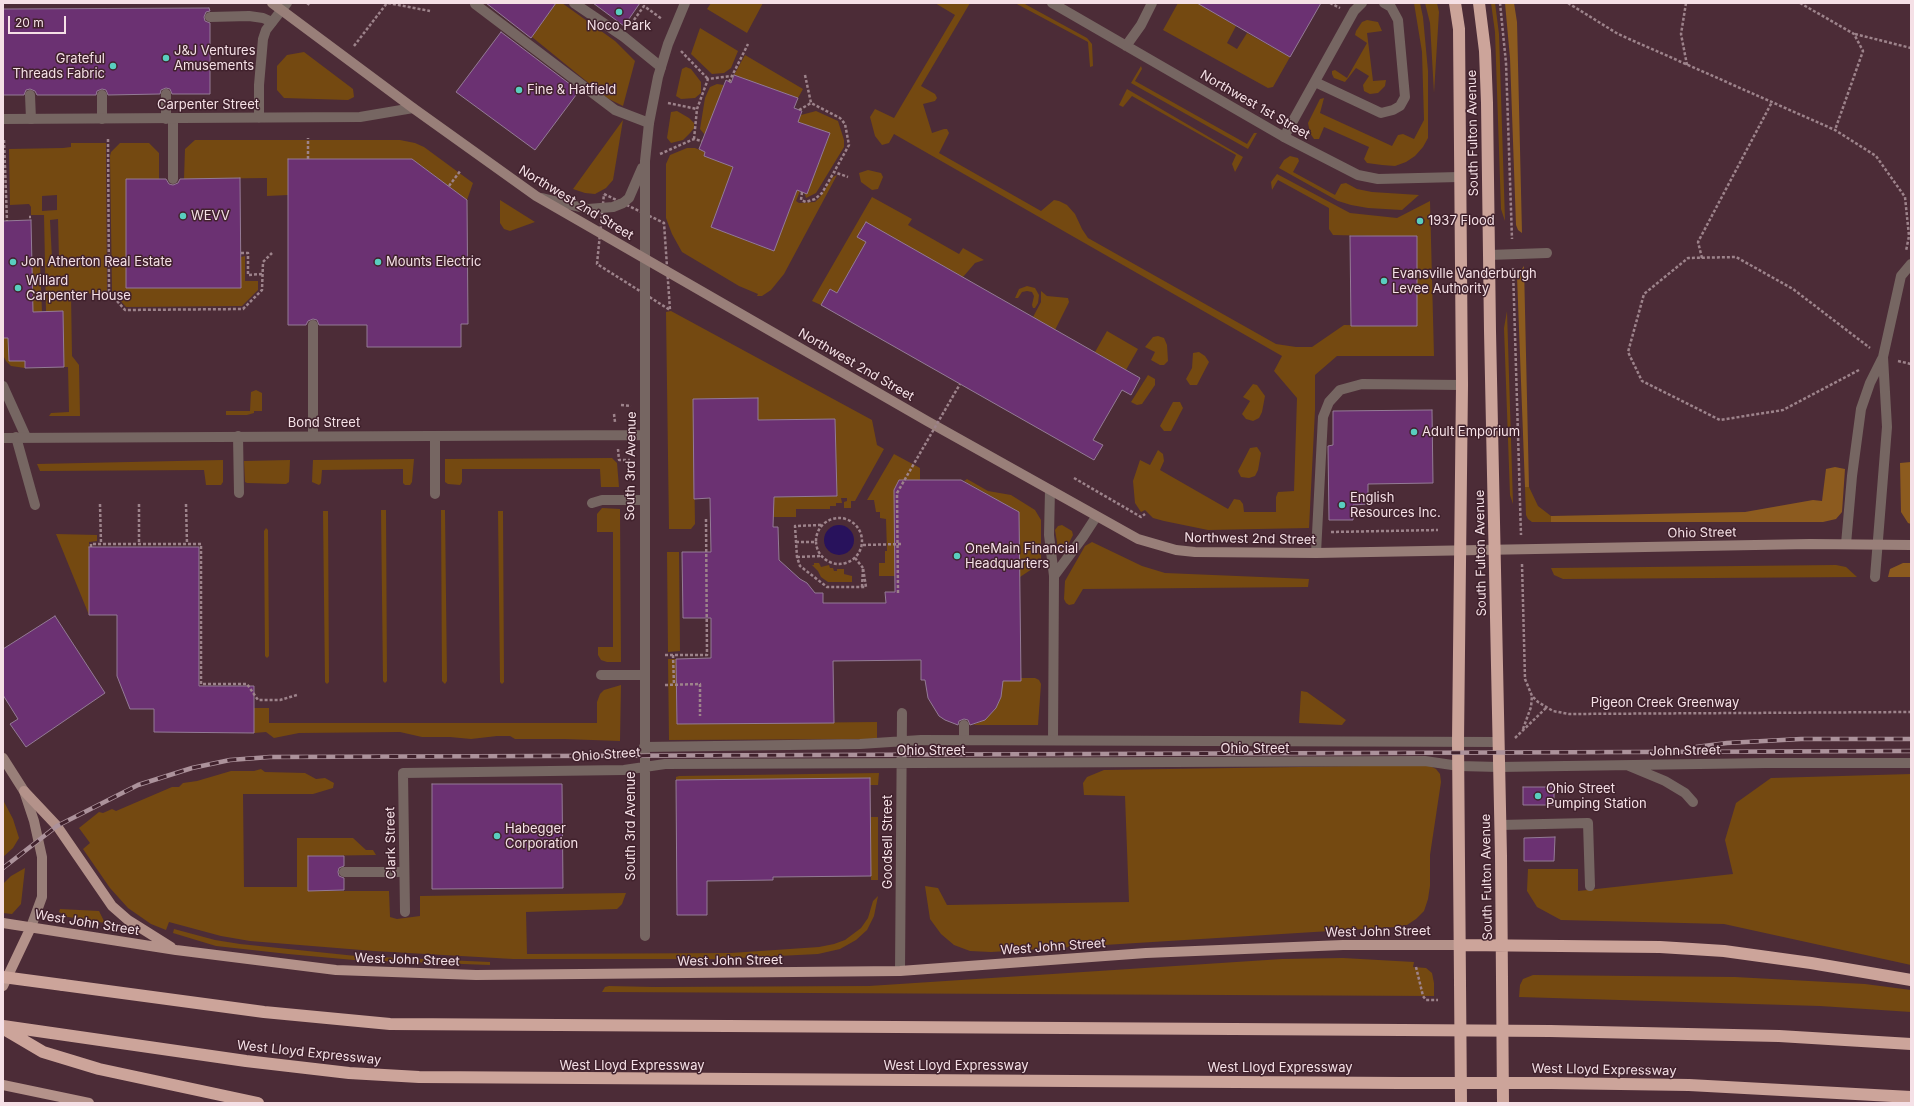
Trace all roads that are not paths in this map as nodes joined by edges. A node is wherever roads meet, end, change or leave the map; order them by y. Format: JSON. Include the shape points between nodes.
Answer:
{"nodes":[{"id":1,"x":272,"y":3,"type":"edge"},
{"id":2,"x":574,"y":3,"type":"edge"},
{"id":3,"x":685,"y":3,"type":"edge"},
{"id":4,"x":1052,"y":3,"type":"edge"},
{"id":5,"x":1152,"y":3,"type":"edge"},
{"id":6,"x":1362,"y":3,"type":"edge"},
{"id":7,"x":1384,"y":3,"type":"edge"},
{"id":8,"x":1455,"y":3,"type":"edge"},
{"id":9,"x":1479,"y":3,"type":"edge"},
{"id":10,"x":475,"y":4,"type":"edge"},
{"id":11,"x":284,"y":6,"type":"edge"},
{"id":12,"x":210,"y":17,"type":"dead end"},
{"id":13,"x":272,"y":22,"type":"junction"},
{"id":14,"x":1126,"y":46,"type":"junction"},
{"id":15,"x":661,"y":67,"type":"junction"},
{"id":16,"x":1315,"y":82,"type":"junction"},
{"id":17,"x":166,"y":94,"type":"dead end"},
{"id":18,"x":30,"y":95,"type":"dead end"},
{"id":19,"x":102,"y":95,"type":"dead end"},
{"id":20,"x":413,"y":108,"type":"junction"},
{"id":21,"x":259,"y":118,"type":"junction"},
{"id":22,"x":3,"y":119,"type":"edge"},
{"id":23,"x":31,"y":119,"type":"junction"},
{"id":24,"x":102,"y":119,"type":"junction"},
{"id":25,"x":170,"y":119,"type":"junction"},
{"id":26,"x":649,"y":123,"type":"junction"},
{"id":27,"x":1284,"y":137,"type":"junction"},
{"id":28,"x":645,"y":161,"type":"junction"},
{"id":29,"x":1459,"y":177,"type":"junction"},
{"id":30,"x":173,"y":179,"type":"dead end"},
{"id":31,"x":536,"y":196,"type":"junction"},
{"id":32,"x":1547,"y":253,"type":"dead end"},
{"id":33,"x":1489,"y":255,"type":"junction"},
{"id":34,"x":645,"y":259,"type":"junction"},
{"id":35,"x":1911,"y":264,"type":"edge"},
{"id":36,"x":313,"y":325,"type":"dead end"},
{"id":37,"x":1883,"y":357,"type":"junction"},
{"id":38,"x":1462,"y":385,"type":"junction"},
{"id":39,"x":3,"y":386,"type":"edge"},
{"id":40,"x":238,"y":436,"type":"junction"},
{"id":41,"x":313,"y":436,"type":"junction"},
{"id":42,"x":436,"y":436,"type":"junction"},
{"id":43,"x":644,"y":436,"type":"junction"},
{"id":44,"x":21,"y":437,"type":"junction"},
{"id":45,"x":3,"y":438,"type":"edge"},
{"id":46,"x":1050,"y":490,"type":"junction"},
{"id":47,"x":239,"y":493,"type":"dead end"},
{"id":48,"x":435,"y":494,"type":"dead end"},
{"id":49,"x":644,"y":500,"type":"junction"},
{"id":50,"x":592,"y":503,"type":"dead end"},
{"id":51,"x":35,"y":505,"type":"dead end"},
{"id":52,"x":1096,"y":516,"type":"junction"},
{"id":53,"x":1846,"y":544,"type":"junction"},
{"id":54,"x":1876,"y":544,"type":"junction"},
{"id":55,"x":1911,"y":545,"type":"edge"},
{"id":56,"x":1494,"y":551,"type":"junction"},
{"id":57,"x":1460,"y":552,"type":"junction"},
{"id":58,"x":1316,"y":553,"type":"junction"},
{"id":59,"x":1054,"y":576,"type":"junction"},
{"id":60,"x":1874,"y":577,"type":"dead end"},
{"id":61,"x":601,"y":675,"type":"dead end"},
{"id":62,"x":644,"y":675,"type":"junction"},
{"id":63,"x":902,"y":713,"type":"dead end"},
{"id":64,"x":964,"y":725,"type":"dead end"},
{"id":65,"x":964,"y":740,"type":"junction"},
{"id":66,"x":1053,"y":740,"type":"junction"},
{"id":67,"x":902,"y":741,"type":"junction"},
{"id":68,"x":1458,"y":741,"type":"junction"},
{"id":69,"x":1499,"y":742,"type":"junction"},
{"id":70,"x":644,"y":748,"type":"junction"},
{"id":71,"x":3,"y":758,"type":"edge"},
{"id":72,"x":1911,"y":763,"type":"edge"},
{"id":73,"x":902,"y":764,"type":"junction"},
{"id":74,"x":1626,"y":765,"type":"junction"},
{"id":75,"x":644,"y":766,"type":"junction"},
{"id":76,"x":1459,"y":766,"type":"junction"},
{"id":77,"x":1499,"y":766,"type":"junction"},
{"id":78,"x":403,"y":773,"type":"joint"},
{"id":79,"x":24,"y":791,"type":"junction"},
{"id":80,"x":1693,"y":802,"type":"dead end"},
{"id":81,"x":1500,"y":825,"type":"junction"},
{"id":82,"x":344,"y":872,"type":"dead end"},
{"id":83,"x":404,"y":872,"type":"junction"},
{"id":84,"x":1590,"y":886,"type":"dead end"},
{"id":85,"x":405,"y":912,"type":"dead end"},
{"id":86,"x":3,"y":923,"type":"edge"},
{"id":87,"x":32,"y":927,"type":"junction"},
{"id":88,"x":645,"y":936,"type":"dead end"},
{"id":89,"x":1461,"y":945,"type":"junction"},
{"id":90,"x":1502,"y":946,"type":"junction"},
{"id":91,"x":176,"y":950,"type":"junction"},
{"id":92,"x":900,"y":971,"type":"junction"},
{"id":93,"x":3,"y":977,"type":"edge"},
{"id":94,"x":1911,"y":980,"type":"edge"},
{"id":95,"x":3,"y":986,"type":"edge"},
{"id":96,"x":3,"y":1027,"type":"edge"},
{"id":97,"x":1911,"y":1044,"type":"edge"},
{"id":98,"x":3,"y":1085,"type":"edge"},
{"id":99,"x":1911,"y":1097,"type":"edge"},
{"id":100,"x":89,"y":1103,"type":"edge"},
{"id":101,"x":258,"y":1103,"type":"edge"},
{"id":102,"x":1461,"y":1103,"type":"edge"},
{"id":103,"x":1503,"y":1103,"type":"edge"}],
"edges":[{"from":1,"to":11,"type":"main road","name":"Northwest 2nd Street"},
{"from":2,"to":15,"type":"street"},
{"from":3,"to":15,"type":"street","name":"South 3rd Avenue"},
{"from":4,"to":14,"type":"street","name":"Northwest 1st Street"},
{"from":5,"to":14,"type":"street"},
{"from":6,"to":16,"type":"street","via":[[1354,11]]},
{"from":7,"to":16,"type":"street","via":[[1391,7],[1398,20],[1405,97],[1400,106],[1381,113]]},
{"from":8,"to":29,"type":"highway","name":"South Fulton Avenue","via":[[1458,29]]},
{"from":9,"to":33,"type":"highway","name":"South Fulton Avenue","via":[[1485,51]]},
{"from":10,"to":26,"type":"street","via":[[615,110]]},
{"from":11,"to":13,"type":"street"},
{"from":11,"to":20,"type":"main road","name":"Northwest 2nd Street","via":[[345,58]]},
{"from":12,"to":13,"type":"street","via":[[249,16]]},
{"from":13,"to":21,"type":"street","via":[[266,30],[261,49]]},
{"from":14,"to":27,"type":"street","name":"Northwest 1st Street"},
{"from":15,"to":26,"type":"street","name":"South 3rd Avenue"},
{"from":16,"to":27,"type":"street"},
{"from":17,"to":25,"type":"street"},
{"from":18,"to":23,"type":"street"},
{"from":19,"to":24,"type":"street"},
{"from":20,"to":21,"type":"street","name":"Carpenter Street","via":[[360,117]]},
{"from":20,"to":31,"type":"main road","name":"Northwest 2nd Street"},
{"from":21,"to":25,"type":"street","name":"Carpenter Street"},
{"from":22,"to":23,"type":"street","name":"Carpenter Street"},
{"from":23,"to":24,"type":"street","name":"Carpenter Street"},
{"from":24,"to":25,"type":"street","name":"Carpenter Street"},
{"from":25,"to":30,"type":"street"},
{"from":26,"to":28,"type":"street","name":"South 3rd Avenue"},
{"from":27,"to":29,"type":"street","name":"Northwest 1st Street","via":[[1358,175],[1378,179]]},
{"from":28,"to":31,"type":"street","via":[[629,198],[613,207],[588,210]]},
{"from":28,"to":34,"type":"street","name":"South 3rd Avenue"},
{"from":29,"to":38,"type":"highway","name":"South Fulton Avenue"},
{"from":31,"to":34,"type":"main road","name":"Northwest 2nd Street"},
{"from":32,"to":33,"type":"street"},
{"from":33,"to":56,"type":"highway","name":"South Fulton Avenue"},
{"from":34,"to":43,"type":"street","name":"South 3rd Avenue"},
{"from":34,"to":46,"type":"main road","name":"Northwest 2nd Street"},
{"from":35,"to":37,"type":"street","via":[[1901,276]]},
{"from":36,"to":41,"type":"street"},
{"from":37,"to":53,"type":"street","via":[[1861,409]]},
{"from":37,"to":54,"type":"street","via":[[1887,427]]},
{"from":38,"to":57,"type":"highway","name":"South Fulton Avenue"},
{"from":38,"to":58,"type":"street","via":[[1362,384],[1340,390],[1329,402],[1323,418]]},
{"from":39,"to":44,"type":"street"},
{"from":40,"to":41,"type":"street","name":"Bond Street"},
{"from":40,"to":44,"type":"street","name":"Bond Street"},
{"from":40,"to":47,"type":"street"},
{"from":41,"to":42,"type":"street","name":"Bond Street"},
{"from":42,"to":43,"type":"street","name":"Bond Street"},
{"from":42,"to":48,"type":"street"},
{"from":43,"to":49,"type":"street","name":"South 3rd Avenue"},
{"from":44,"to":45,"type":"street","name":"Bond Street"},
{"from":44,"to":51,"type":"street"},
{"from":46,"to":52,"type":"main road","name":"Northwest 2nd Street"},
{"from":46,"to":59,"type":"street","via":[[1049,535]]},
{"from":49,"to":50,"type":"street","via":[[602,500]]},
{"from":49,"to":62,"type":"street","name":"South 3rd Avenue"},
{"from":52,"to":58,"type":"main road","name":"Northwest 2nd Street","via":[[1138,539],[1176,550]]},
{"from":52,"to":59,"type":"street"},
{"from":53,"to":54,"type":"main road","name":"Ohio Street"},
{"from":53,"to":56,"type":"main road","name":"Ohio Street"},
{"from":54,"to":55,"type":"main road","name":"Ohio Street"},
{"from":54,"to":60,"type":"street"},
{"from":56,"to":57,"type":"main road","name":"Northwest 2nd Street"},
{"from":56,"to":69,"type":"highway","name":"South Fulton Avenue"},
{"from":57,"to":58,"type":"main road","name":"Northwest 2nd Street"},
{"from":57,"to":68,"type":"highway","name":"South Fulton Avenue"},
{"from":59,"to":66,"type":"street"},
{"from":61,"to":62,"type":"street"},
{"from":62,"to":70,"type":"street","name":"South 3rd Avenue"},
{"from":63,"to":67,"type":"street","name":"Goodsell Street"},
{"from":64,"to":65,"type":"street"},
{"from":65,"to":66,"type":"street","name":"Ohio Street"},
{"from":65,"to":67,"type":"street","name":"Ohio Street"},
{"from":66,"to":68,"type":"street","name":"Ohio Street"},
{"from":67,"to":70,"type":"street","name":"Ohio Street"},
{"from":67,"to":73,"type":"street","name":"Goodsell Street"},
{"from":68,"to":69,"type":"street","name":"Ohio Street"},
{"from":68,"to":76,"type":"highway","name":"South Fulton Avenue"},
{"from":69,"to":77,"type":"highway","name":"South Fulton Avenue"},
{"from":70,"to":75,"type":"street","name":"South 3rd Avenue"},
{"from":71,"to":79,"type":"main road"},
{"from":72,"to":74,"type":"street","name":"John Street","via":[[1766,762]]},
{"from":73,"to":75,"type":"street","name":"Ohio Street"},
{"from":73,"to":76,"type":"street","name":"Ohio Street","via":[[1426,761]]},
{"from":73,"to":92,"type":"street","name":"Goodsell Street"},
{"from":74,"to":77,"type":"street","name":"John Street"},
{"from":74,"to":80,"type":"street","via":[[1665,781]]},
{"from":75,"to":78,"type":"street","name":"Ohio Street","via":[[624,770]]},
{"from":75,"to":88,"type":"street","name":"South 3rd Avenue"},
{"from":76,"to":77,"type":"street","name":"John Street"},
{"from":76,"to":89,"type":"highway","name":"South Fulton Avenue"},
{"from":77,"to":81,"type":"highway","name":"South Fulton Avenue"},
{"from":78,"to":83,"type":"street","name":"Clark Street"},
{"from":79,"to":87,"type":"main road","via":[[34,821],[44,875],[42,897]]},
{"from":79,"to":91,"type":"main road","via":[[57,826],[112,906],[128,920]]},
{"from":81,"to":84,"type":"street","via":[[1588,824]]},
{"from":81,"to":90,"type":"highway","name":"South Fulton Avenue"},
{"from":82,"to":83,"type":"street"},
{"from":83,"to":85,"type":"street","name":"Clark Street"},
{"from":86,"to":87,"type":"main road","name":"West John Street"},
{"from":87,"to":91,"type":"main road","name":"West John Street"},
{"from":87,"to":95,"type":"main road"},
{"from":89,"to":90,"type":"highway"},
{"from":89,"to":92,"type":"main road","name":"West John Street","via":[[1344,945],[1146,953]]},
{"from":89,"to":102,"type":"highway","name":"South Fulton Avenue"},
{"from":90,"to":94,"type":"highway","via":[[1660,947],[1724,951]]},
{"from":90,"to":103,"type":"highway","name":"South Fulton Avenue"},
{"from":91,"to":92,"type":"main road","name":"West John Street","via":[[336,970],[476,976]]},
{"from":93,"to":97,"type":"highway","bridge":true,"via":[[264,1012],[390,1024],[1550,1031],[1779,1036]]},
{"from":96,"to":99,"type":"highway","name":"West Lloyd Expressway","bridge":true,"via":[[246,1061],[349,1073],[418,1077],[1551,1083],[1689,1085]]},
{"from":96,"to":101,"type":"highway","via":[[43,1052],[99,1069]]},
{"from":98,"to":100,"type":"main road"}]}
